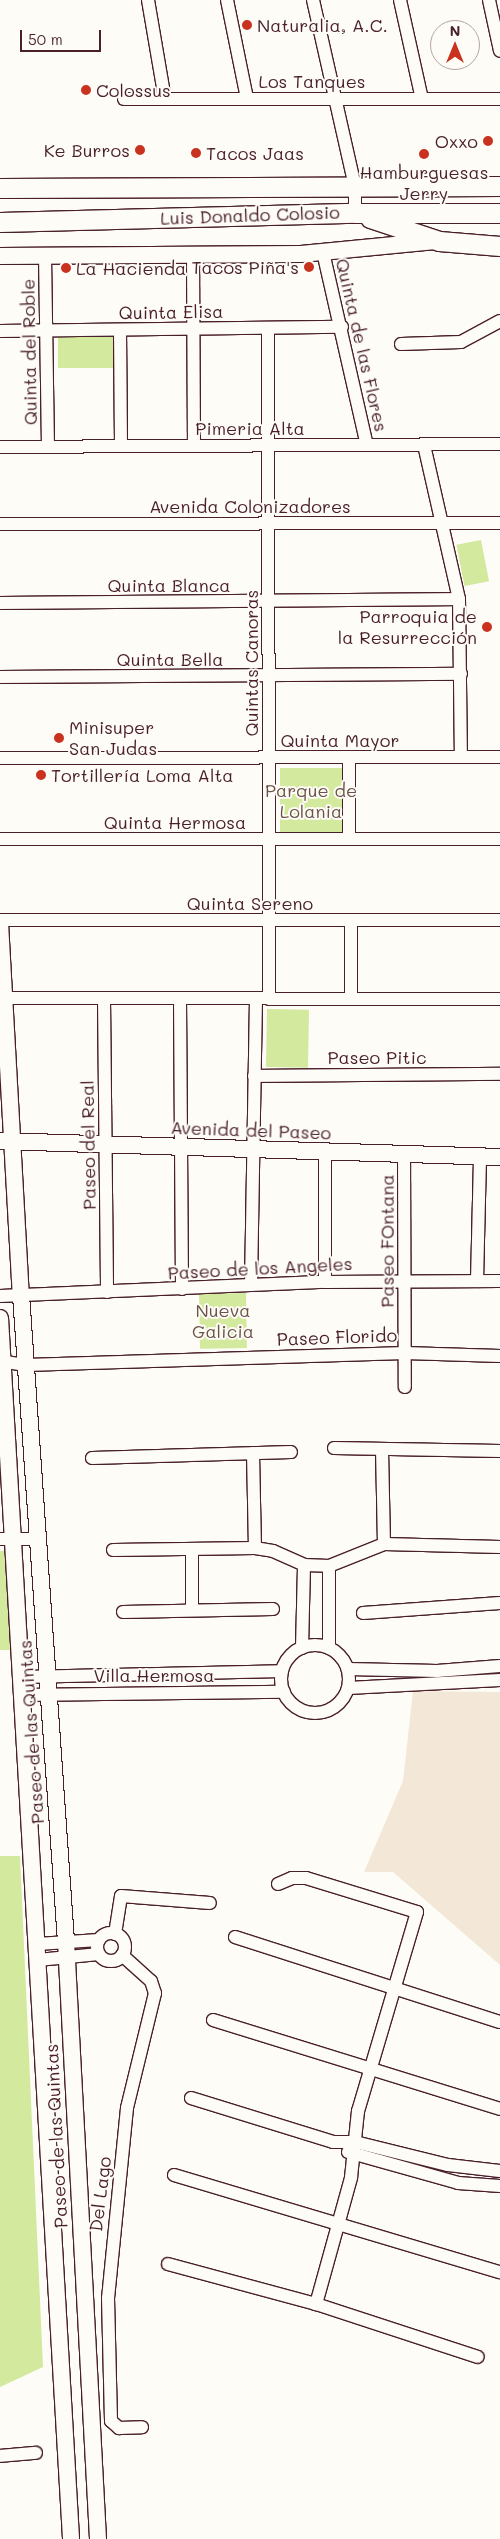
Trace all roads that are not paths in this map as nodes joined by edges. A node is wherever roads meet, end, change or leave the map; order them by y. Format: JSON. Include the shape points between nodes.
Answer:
{"nodes":[{"id":1,"x":148,"y":0,"type":"edge"},
{"id":2,"x":227,"y":0,"type":"edge"},
{"id":3,"x":313,"y":0,"type":"edge"},
{"id":4,"x":400,"y":0,"type":"edge"},
{"id":5,"x":489,"y":0,"type":"edge"},
{"id":6,"x":500,"y":51,"type":"edge"},
{"id":7,"x":247,"y":98,"type":"junction"},
{"id":8,"x":124,"y":99,"type":"dead end"},
{"id":9,"x":166,"y":99,"type":"junction"},
{"id":10,"x":335,"y":99,"type":"junction"},
{"id":11,"x":422,"y":99,"type":"junction"},
{"id":12,"x":500,"y":99,"type":"edge"},
{"id":13,"x":355,"y":186,"type":"junction"},
{"id":14,"x":500,"y":186,"type":"edge"},
{"id":15,"x":0,"y":188,"type":"edge"},
{"id":16,"x":355,"y":212,"type":"junction"},
{"id":17,"x":498,"y":212,"type":"edge"},
{"id":18,"x":0,"y":222,"type":"edge"},
{"id":19,"x":439,"y":241,"type":"junction"},
{"id":20,"x":500,"y":246,"type":"edge"},
{"id":21,"x":323,"y":252,"type":"junction"},
{"id":22,"x":0,"y":256,"type":"edge"},
{"id":23,"x":45,"y":256,"type":"junction"},
{"id":24,"x":193,"y":256,"type":"junction"},
{"id":25,"x":500,"y":321,"type":"edge"},
{"id":26,"x":342,"y":327,"type":"junction"},
{"id":27,"x":268,"y":328,"type":"junction"},
{"id":28,"x":193,"y":329,"type":"junction"},
{"id":29,"x":120,"y":330,"type":"junction"},
{"id":30,"x":46,"y":331,"type":"junction"},
{"id":31,"x":0,"y":332,"type":"edge"},
{"id":32,"x":401,"y":344,"type":"dead end"},
{"id":33,"x":424,"y":444,"type":"junction"},
{"id":34,"x":500,"y":444,"type":"edge"},
{"id":35,"x":367,"y":445,"type":"junction"},
{"id":36,"x":48,"y":446,"type":"junction"},
{"id":37,"x":121,"y":446,"type":"junction"},
{"id":38,"x":194,"y":446,"type":"junction"},
{"id":39,"x":269,"y":446,"type":"junction"},
{"id":40,"x":0,"y":447,"type":"edge"},
{"id":41,"x":441,"y":522,"type":"junction"},
{"id":42,"x":500,"y":523,"type":"edge"},
{"id":43,"x":0,"y":524,"type":"edge"},
{"id":44,"x":268,"y":524,"type":"junction"},
{"id":45,"x":459,"y":599,"type":"junction"},
{"id":46,"x":269,"y":602,"type":"junction"},
{"id":47,"x":0,"y":603,"type":"edge"},
{"id":48,"x":461,"y":674,"type":"junction"},
{"id":49,"x":269,"y":676,"type":"junction"},
{"id":50,"x":0,"y":677,"type":"edge"},
{"id":51,"x":461,"y":757,"type":"junction"},
{"id":52,"x":500,"y":757,"type":"edge"},
{"id":53,"x":0,"y":758,"type":"edge"},
{"id":54,"x":269,"y":758,"type":"junction"},
{"id":55,"x":349,"y":758,"type":"junction"},
{"id":56,"x":0,"y":839,"type":"edge"},
{"id":57,"x":269,"y":839,"type":"junction"},
{"id":58,"x":349,"y":839,"type":"junction"},
{"id":59,"x":500,"y":839,"type":"edge"},
{"id":60,"x":269,"y":920,"type":"junction"},
{"id":61,"x":351,"y":920,"type":"junction"},
{"id":62,"x":500,"y":920,"type":"edge"},
{"id":63,"x":0,"y":922,"type":"edge"},
{"id":64,"x":2,"y":998,"type":"edge"},
{"id":65,"x":104,"y":998,"type":"junction"},
{"id":66,"x":180,"y":999,"type":"junction"},
{"id":67,"x":262,"y":999,"type":"junction"},
{"id":68,"x":351,"y":999,"type":"junction"},
{"id":69,"x":500,"y":999,"type":"edge"},
{"id":70,"x":500,"y":1074,"type":"edge"},
{"id":71,"x":254,"y":1076,"type":"junction"},
{"id":72,"x":7,"y":1141,"type":"edge"},
{"id":73,"x":105,"y":1145,"type":"junction"},
{"id":74,"x":181,"y":1147,"type":"junction"},
{"id":75,"x":253,"y":1150,"type":"junction"},
{"id":76,"x":325,"y":1152,"type":"junction"},
{"id":77,"x":404,"y":1154,"type":"junction"},
{"id":78,"x":480,"y":1156,"type":"junction"},
{"id":79,"x":500,"y":1157,"type":"edge"},
{"id":80,"x":405,"y":1280,"type":"junction"},
{"id":81,"x":477,"y":1281,"type":"junction"},
{"id":82,"x":500,"y":1281,"type":"edge"},
{"id":83,"x":325,"y":1282,"type":"junction"},
{"id":84,"x":251,"y":1285,"type":"junction"},
{"id":85,"x":182,"y":1289,"type":"junction"},
{"id":86,"x":107,"y":1292,"type":"junction"},
{"id":87,"x":21,"y":1295,"type":"junction"},
{"id":88,"x":0,"y":1296,"type":"edge"},
{"id":89,"x":0,"y":1318,"type":"edge"},
{"id":90,"x":1,"y":1340,"type":"edge"},
{"id":91,"x":405,"y":1352,"type":"junction"},
{"id":92,"x":500,"y":1356,"type":"edge"},
{"id":93,"x":1,"y":1361,"type":"edge"},
{"id":94,"x":26,"y":1365,"type":"junction"},
{"id":95,"x":405,"y":1387,"type":"dead end"},
{"id":96,"x":334,"y":1448,"type":"dead end"},
{"id":97,"x":382,"y":1449,"type":"junction"},
{"id":98,"x":290,"y":1452,"type":"dead end"},
{"id":99,"x":500,"y":1452,"type":"edge"},
{"id":100,"x":253,"y":1453,"type":"junction"},
{"id":101,"x":92,"y":1458,"type":"dead end"},
{"id":102,"x":7,"y":1539,"type":"edge"},
{"id":103,"x":37,"y":1539,"type":"junction"},
{"id":104,"x":384,"y":1544,"type":"junction"},
{"id":105,"x":500,"y":1546,"type":"edge"},
{"id":106,"x":192,"y":1548,"type":"junction"},
{"id":107,"x":254,"y":1548,"type":"junction"},
{"id":108,"x":113,"y":1550,"type":"dead end"},
{"id":109,"x":304,"y":1565,"type":"junction"},
{"id":110,"x":329,"y":1566,"type":"junction"},
{"id":111,"x":500,"y":1603,"type":"edge"},
{"id":112,"x":273,"y":1609,"type":"dead end"},
{"id":113,"x":192,"y":1610,"type":"junction"},
{"id":114,"x":123,"y":1612,"type":"dead end"},
{"id":115,"x":363,"y":1614,"type":"dead end"},
{"id":116,"x":302,"y":1648,"type":"junction"},
{"id":117,"x":329,"y":1648,"type":"junction"},
{"id":118,"x":500,"y":1666,"type":"edge"},
{"id":119,"x":348,"y":1669,"type":"junction"},
{"id":120,"x":282,"y":1671,"type":"junction"},
{"id":121,"x":23,"y":1677,"type":"junction"},
{"id":122,"x":47,"y":1677,"type":"junction"},
{"id":123,"x":500,"y":1680,"type":"edge"},
{"id":124,"x":348,"y":1688,"type":"junction"},
{"id":125,"x":284,"y":1692,"type":"junction"},
{"id":126,"x":48,"y":1694,"type":"junction"},
{"id":127,"x":24,"y":1695,"type":"junction"},
{"id":128,"x":278,"y":1884,"type":"dead end"},
{"id":129,"x":210,"y":1903,"type":"dead end"},
{"id":130,"x":115,"y":1934,"type":"junction"},
{"id":131,"x":235,"y":1937,"type":"dead end"},
{"id":132,"x":99,"y":1940,"type":"junction"},
{"id":133,"x":66,"y":1950,"type":"junction"},
{"id":134,"x":38,"y":1952,"type":"junction"},
{"id":135,"x":99,"y":1954,"type":"junction"},
{"id":136,"x":122,"y":1955,"type":"junction"},
{"id":137,"x":394,"y":1989,"type":"junction"},
{"id":138,"x":213,"y":2020,"type":"dead end"},
{"id":139,"x":500,"y":2022,"type":"edge"},
{"id":140,"x":372,"y":2068,"type":"junction"},
{"id":141,"x":192,"y":2098,"type":"dead end"},
{"id":142,"x":500,"y":2109,"type":"edge"},
{"id":143,"x":334,"y":2142,"type":"junction"},
{"id":144,"x":355,"y":2142,"type":"junction"},
{"id":145,"x":353,"y":2157,"type":"junction"},
{"id":146,"x":500,"y":2171,"type":"edge"},
{"id":147,"x":174,"y":2175,"type":"dead end"},
{"id":148,"x":500,"y":2186,"type":"edge"},
{"id":149,"x":339,"y":2226,"type":"junction"},
{"id":150,"x":168,"y":2264,"type":"dead end"},
{"id":151,"x":500,"y":2272,"type":"edge"},
{"id":152,"x":316,"y":2304,"type":"junction"},
{"id":153,"x":478,"y":2357,"type":"dead end"},
{"id":154,"x":142,"y":2427,"type":"dead end"},
{"id":155,"x":36,"y":2453,"type":"dead end"},
{"id":156,"x":0,"y":2456,"type":"edge"},
{"id":157,"x":71,"y":2539,"type":"edge"},
{"id":158,"x":98,"y":2539,"type":"edge"}],
"edges":[{"from":1,"to":9,"type":"street"},
{"from":2,"to":7,"type":"street"},
{"from":3,"to":10,"type":"street"},
{"from":4,"to":11,"type":"street"},
{"from":5,"to":6,"type":"street"},
{"from":7,"to":9,"type":"street","name":"Los Tanques"},
{"from":7,"to":10,"type":"street","name":"Los Tanques"},
{"from":8,"to":9,"type":"street","name":"Los Tanques"},
{"from":10,"to":11,"type":"street","name":"Los Tanques"},
{"from":10,"to":13,"type":"street"},
{"from":11,"to":12,"type":"street","name":"Los Tanques"},
{"from":13,"to":14,"type":"main road","name":"Luis Donaldo Colosio"},
{"from":13,"to":15,"type":"main road","name":"Luis Donaldo Colosio"},
{"from":13,"to":16,"type":"street"},
{"from":16,"to":17,"type":"main road","name":"Luis Donaldo Colosio"},
{"from":16,"to":18,"type":"main road","name":"Luis Donaldo Colosio"},
{"from":16,"to":19,"type":"main road"},
{"from":19,"to":20,"type":"main road"},
{"from":19,"to":21,"type":"main road"},
{"from":21,"to":24,"type":"main road"},
{"from":21,"to":26,"type":"street","name":"Quinta de las Flores"},
{"from":22,"to":23,"type":"main road"},
{"from":23,"to":24,"type":"main road"},
{"from":23,"to":30,"type":"street","name":"Quinta del Roble"},
{"from":24,"to":28,"type":"street"},
{"from":25,"to":32,"type":"street","via":[[461,342]]},
{"from":26,"to":27,"type":"street","name":"Quinta Elisa"},
{"from":26,"to":35,"type":"street","name":"Quinta de las Flores"},
{"from":27,"to":28,"type":"street","name":"Quinta Elisa"},
{"from":27,"to":39,"type":"street","name":"Quintas Canoras"},
{"from":28,"to":29,"type":"street","name":"Quinta Elisa"},
{"from":28,"to":38,"type":"street"},
{"from":29,"to":30,"type":"street","name":"Quinta Elisa"},
{"from":29,"to":37,"type":"street"},
{"from":30,"to":31,"type":"street","name":"Quinta Elisa"},
{"from":30,"to":36,"type":"street","name":"Quinta del Roble"},
{"from":33,"to":34,"type":"street","name":"Pimeria Alta"},
{"from":33,"to":35,"type":"street","name":"Pimeria Alta"},
{"from":33,"to":41,"type":"street"},
{"from":35,"to":39,"type":"street","name":"Pimeria Alta"},
{"from":36,"to":37,"type":"street","name":"Pimeria Alta"},
{"from":36,"to":40,"type":"street","name":"Pimeria Alta"},
{"from":37,"to":38,"type":"street","name":"Pimeria Alta"},
{"from":38,"to":39,"type":"street","name":"Pimeria Alta"},
{"from":39,"to":44,"type":"street","name":"Quintas Canoras"},
{"from":41,"to":42,"type":"street","name":"Avenida Colonizadores"},
{"from":41,"to":44,"type":"street","name":"Avenida Colonizadores"},
{"from":41,"to":45,"type":"street"},
{"from":43,"to":44,"type":"street","name":"Avenida Colonizadores"},
{"from":44,"to":46,"type":"street","name":"Quintas Canoras"},
{"from":45,"to":46,"type":"street","name":"Quinta Blanca"},
{"from":45,"to":48,"type":"street"},
{"from":46,"to":47,"type":"street","name":"Quinta Blanca"},
{"from":46,"to":49,"type":"street","name":"Quintas Canoras"},
{"from":48,"to":49,"type":"street","name":"Quinta Bella"},
{"from":48,"to":51,"type":"street"},
{"from":49,"to":50,"type":"street","name":"Quinta Bella"},
{"from":49,"to":54,"type":"street","name":"Quintas Canoras"},
{"from":51,"to":52,"type":"street","name":"Quinta Mayor"},
{"from":51,"to":55,"type":"street","name":"Quinta Mayor"},
{"from":53,"to":54,"type":"street","name":"Quinta Mayor"},
{"from":54,"to":55,"type":"street","name":"Quinta Mayor"},
{"from":54,"to":57,"type":"street","name":"Quintas Canoras"},
{"from":55,"to":58,"type":"street"},
{"from":56,"to":57,"type":"street","name":"Quinta Hermosa"},
{"from":57,"to":58,"type":"street","name":"Quinta Hermosa"},
{"from":57,"to":60,"type":"street","name":"Quintas Canoras"},
{"from":58,"to":59,"type":"street","name":"Quinta Hermosa"},
{"from":60,"to":61,"type":"street","name":"Quinta Sereno"},
{"from":60,"to":63,"type":"street","name":"Quinta Sereno"},
{"from":60,"to":67,"type":"street","name":"Quintas Canoras"},
{"from":61,"to":62,"type":"street","name":"Quinta Sereno"},
{"from":61,"to":68,"type":"street"},
{"from":63,"to":64,"type":"main road","name":"Paseo de las Quintas"},
{"from":64,"to":65,"type":"street"},
{"from":64,"to":72,"type":"main road","name":"Paseo de las Quintas"},
{"from":65,"to":66,"type":"street"},
{"from":65,"to":73,"type":"street","name":"Paseo del Real"},
{"from":66,"to":67,"type":"street"},
{"from":66,"to":74,"type":"street"},
{"from":67,"to":68,"type":"street"},
{"from":67,"to":71,"type":"street","name":"Quintas Canoras"},
{"from":68,"to":69,"type":"street"},
{"from":70,"to":71,"type":"street","name":"Paseo Pitic"},
{"from":71,"to":75,"type":"street","name":"Quintas Canoras"},
{"from":72,"to":73,"type":"main road","name":"Avenida del Paseo"},
{"from":72,"to":87,"type":"main road","name":"Paseo de las Quintas"},
{"from":73,"to":74,"type":"main road","name":"Avenida del Paseo"},
{"from":73,"to":86,"type":"street","name":"Paseo del Real"},
{"from":74,"to":75,"type":"main road","name":"Avenida del Paseo"},
{"from":74,"to":85,"type":"street"},
{"from":75,"to":76,"type":"main road","name":"Avenida del Paseo"},
{"from":75,"to":84,"type":"street","name":"Quintas Canoras"},
{"from":76,"to":77,"type":"main road","name":"Avenida del Paseo"},
{"from":76,"to":83,"type":"street"},
{"from":77,"to":78,"type":"main road","name":"Avenida del Paseo"},
{"from":77,"to":80,"type":"street","name":"Paseo FOntana"},
{"from":78,"to":79,"type":"main road","name":"Avenida del Paseo"},
{"from":78,"to":81,"type":"street"},
{"from":80,"to":81,"type":"street","name":"Paseo de los Angeles"},
{"from":80,"to":83,"type":"street","name":"Paseo de los Angeles"},
{"from":80,"to":91,"type":"street","name":"Paseo FOntana"},
{"from":81,"to":82,"type":"street","name":"Paseo de los Angeles"},
{"from":83,"to":84,"type":"street","name":"Paseo de los Angeles"},
{"from":84,"to":85,"type":"street","name":"Paseo de los Angeles"},
{"from":85,"to":86,"type":"street","name":"Paseo de los Angeles"},
{"from":86,"to":87,"type":"street","name":"Paseo de los Angeles"},
{"from":87,"to":88,"type":"street","name":"Paseo de los Angeles"},
{"from":87,"to":94,"type":"main road","name":"Paseo de las Quintas"},
{"from":89,"to":90,"type":"main road","name":"Paseo de las Quintas"},
{"from":90,"to":93,"type":"main road","name":"Paseo de las Quintas"},
{"from":91,"to":92,"type":"street","name":"Paseo Florido"},
{"from":91,"to":94,"type":"street","name":"Paseo Florido"},
{"from":91,"to":95,"type":"street","name":"Paseo FOntana"},
{"from":93,"to":94,"type":"street","name":"Paseo Florido"},
{"from":93,"to":102,"type":"main road","name":"Paseo de las Quintas"},
{"from":94,"to":103,"type":"main road","name":"Paseo de las Quintas"},
{"from":96,"to":97,"type":"street"},
{"from":97,"to":99,"type":"street"},
{"from":97,"to":104,"type":"street"},
{"from":98,"to":100,"type":"street"},
{"from":100,"to":101,"type":"street"},
{"from":100,"to":107,"type":"street"},
{"from":102,"to":103,"type":"street"},
{"from":102,"to":121,"type":"main road","name":"Paseo de las Quintas"},
{"from":103,"to":122,"type":"main road","name":"Paseo de las Quintas"},
{"from":104,"to":105,"type":"street"},
{"from":104,"to":110,"type":"street"},
{"from":106,"to":107,"type":"street"},
{"from":106,"to":108,"type":"street"},
{"from":106,"to":113,"type":"street"},
{"from":107,"to":109,"type":"street","via":[[273,1551]]},
{"from":109,"to":110,"type":"street"},
{"from":109,"to":116,"type":"street"},
{"from":110,"to":117,"type":"street"},
{"from":111,"to":115,"type":"street"},
{"from":112,"to":113,"type":"street"},
{"from":113,"to":114,"type":"street"},
{"from":116,"to":117,"type":"street","via":[[316,1645]]},
{"from":116,"to":120,"type":"street","via":[[289,1657]]},
{"from":117,"to":119,"type":"street","via":[[341,1657]]},
{"from":118,"to":119,"type":"street","via":[[437,1671]]},
{"from":119,"to":124,"type":"street"},
{"from":120,"to":122,"type":"street","name":"Villa Hermosa"},
{"from":120,"to":125,"type":"street"},
{"from":121,"to":122,"type":"street","name":"Villa Hermosa"},
{"from":121,"to":127,"type":"main road","name":"Paseo de las Quintas"},
{"from":122,"to":126,"type":"main road","name":"Paseo de las Quintas"},
{"from":123,"to":124,"type":"street"},
{"from":124,"to":125,"type":"street","via":[[335,1707],[313,1713],[292,1704]]},
{"from":125,"to":126,"type":"street","name":"Villa Hermosa"},
{"from":126,"to":127,"type":"street","name":"Villa Hermosa"},
{"from":126,"to":133,"type":"main road","name":"Paseo de las Quintas"},
{"from":127,"to":134,"type":"main road","name":"Paseo de las Quintas"},
{"from":128,"to":137,"type":"street","via":[[292,1878],[306,1878],[416,1910]]},
{"from":129,"to":130,"type":"street","via":[[121,1896]]},
{"from":130,"to":132,"type":"street","via":[[106,1934]]},
{"from":130,"to":136,"type":"street","via":[[124,1943]]},
{"from":131,"to":137,"type":"street"},
{"from":132,"to":133,"type":"street"},
{"from":132,"to":135,"type":"street"},
{"from":133,"to":134,"type":"street"},
{"from":133,"to":135,"type":"street"},
{"from":133,"to":158,"type":"main road","name":"Paseo de las Quintas"},
{"from":134,"to":157,"type":"main road","name":"Paseo de las Quintas"},
{"from":135,"to":136,"type":"street","via":[[113,1961]]},
{"from":136,"to":154,"type":"street","name":"Del Lago","via":[[151,1981],[155,1993],[127,2108],[108,2298],[111,2421],[120,2428]]},
{"from":137,"to":139,"type":"street"},
{"from":137,"to":140,"type":"street"},
{"from":138,"to":140,"type":"street"},
{"from":140,"to":142,"type":"street"},
{"from":140,"to":144,"type":"street","via":[[358,2111]]},
{"from":141,"to":143,"type":"street"},
{"from":143,"to":144,"type":"street"},
{"from":143,"to":145,"type":"street"},
{"from":144,"to":145,"type":"street"},
{"from":144,"to":146,"type":"street","via":[[448,2165]]},
{"from":145,"to":148,"type":"street","via":[[458,2183]]},
{"from":145,"to":149,"type":"street"},
{"from":147,"to":149,"type":"street"},
{"from":149,"to":151,"type":"street"},
{"from":149,"to":152,"type":"street"},
{"from":150,"to":152,"type":"street"},
{"from":152,"to":153,"type":"street"},
{"from":155,"to":156,"type":"street"}]}
